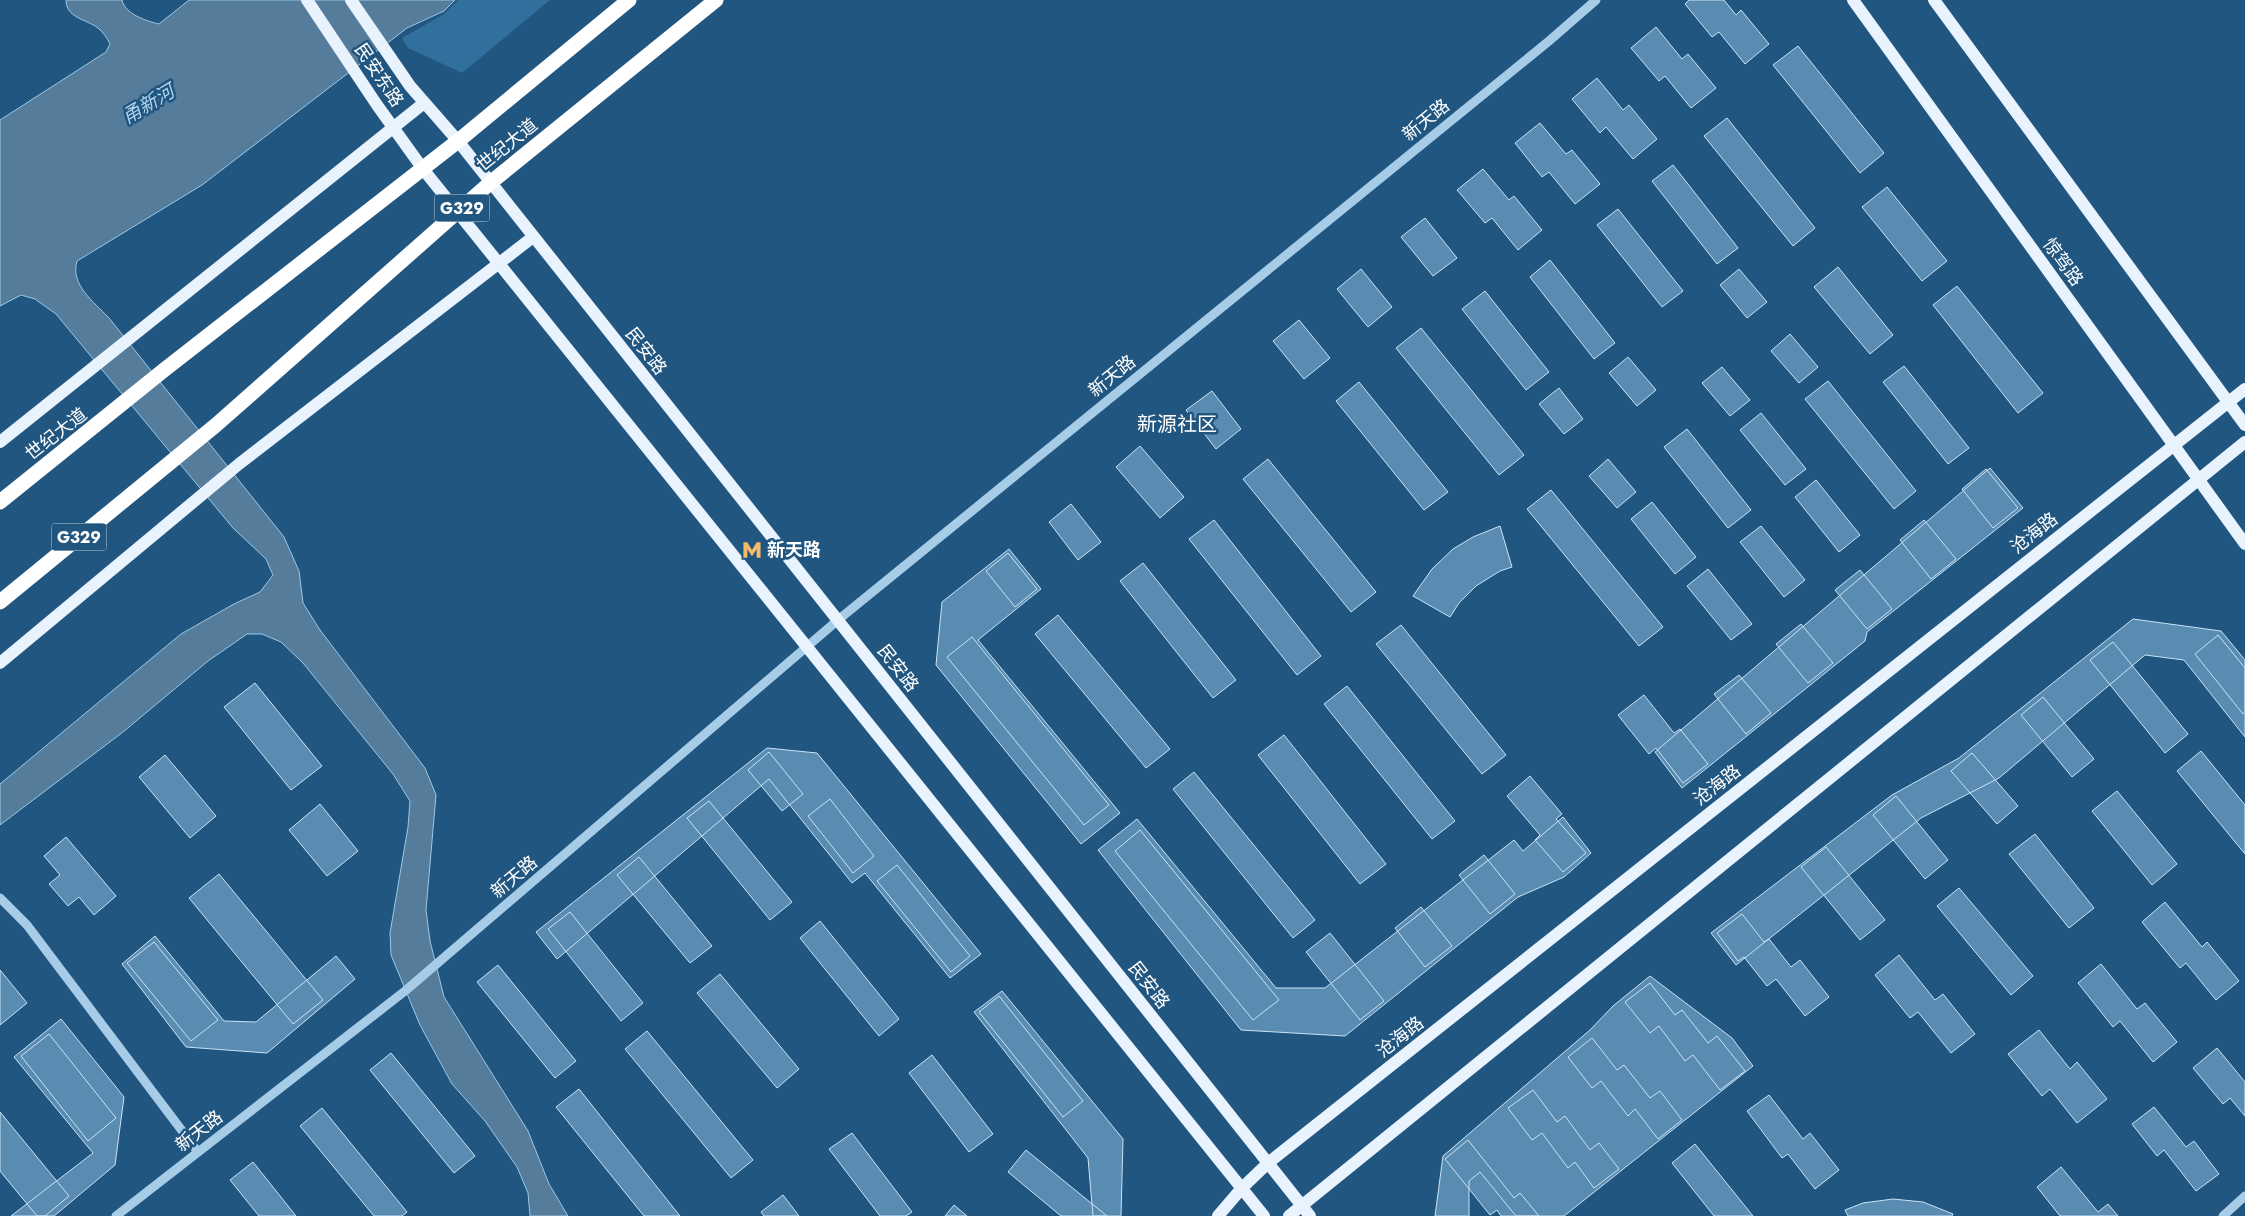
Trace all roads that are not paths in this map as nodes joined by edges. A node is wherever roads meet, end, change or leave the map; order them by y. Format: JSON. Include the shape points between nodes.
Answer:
{"nodes":[{"id":1,"x":307,"y":0,"type":"edge"},
{"id":2,"x":351,"y":0,"type":"edge"},
{"id":3,"x":629,"y":0,"type":"edge"},
{"id":4,"x":716,"y":0,"type":"edge"},
{"id":5,"x":1596,"y":0,"type":"edge"},
{"id":6,"x":1853,"y":0,"type":"edge"},
{"id":7,"x":1934,"y":0,"type":"edge"},
{"id":8,"x":424,"y":103,"type":"junction"},
{"id":9,"x":393,"y":128,"type":"junction"},
{"id":10,"x":458,"y":141,"type":"junction"},
{"id":11,"x":423,"y":168,"type":"junction"},
{"id":12,"x":490,"y":183,"type":"junction"},
{"id":13,"x":458,"y":212,"type":"junction"},
{"id":14,"x":533,"y":237,"type":"junction"},
{"id":15,"x":499,"y":263,"type":"junction"},
{"id":16,"x":2245,"y":389,"type":"edge"},
{"id":17,"x":2228,"y":402,"type":"junction"},
{"id":18,"x":2245,"y":425,"type":"edge"},
{"id":19,"x":0,"y":442,"type":"edge"},
{"id":20,"x":2245,"y":442,"type":"edge"},
{"id":21,"x":2174,"y":445,"type":"junction"},
{"id":22,"x":2198,"y":479,"type":"junction"},
{"id":23,"x":0,"y":502,"type":"edge"},
{"id":24,"x":2245,"y":544,"type":"edge"},
{"id":25,"x":0,"y":602,"type":"edge"},
{"id":26,"x":838,"y":620,"type":"junction"},
{"id":27,"x":808,"y":648,"type":"junction"},
{"id":28,"x":0,"y":663,"type":"edge"},
{"id":29,"x":0,"y":898,"type":"edge"},
{"id":30,"x":198,"y":1152,"type":"junction"},
{"id":31,"x":1268,"y":1163,"type":"junction"},
{"id":32,"x":1242,"y":1188,"type":"junction"},
{"id":33,"x":2245,"y":1196,"type":"edge"},
{"id":34,"x":1302,"y":1206,"type":"junction"},
{"id":35,"x":116,"y":1216,"type":"edge"},
{"id":36,"x":1218,"y":1216,"type":"edge"},
{"id":37,"x":1264,"y":1216,"type":"edge"},
{"id":38,"x":1289,"y":1216,"type":"edge"},
{"id":39,"x":1310,"y":1216,"type":"edge"},
{"id":40,"x":2223,"y":1216,"type":"edge"}],
"edges":[{"from":1,"to":9,"type":"main road","name":"民安东路"},
{"from":2,"to":8,"type":"main road","name":"民安东路"},
{"from":3,"to":10,"type":"highway","name":"世纪大道"},
{"from":4,"to":12,"type":"highway","name":"世纪大道","number":"G329"},
{"from":5,"to":26,"type":"street","name":"新天路"},
{"from":6,"to":21,"type":"main road","name":"惊驾路"},
{"from":7,"to":17,"type":"main road"},
{"from":8,"to":9,"type":"main road"},
{"from":8,"to":10,"type":"main road","name":"民安东路"},
{"from":9,"to":11,"type":"main road","name":"民安东路"},
{"from":9,"to":19,"type":"main road"},
{"from":10,"to":11,"type":"highway","name":"世纪大道"},
{"from":10,"to":12,"type":"main road","name":"民安路"},
{"from":11,"to":13,"type":"main road"},
{"from":11,"to":23,"type":"highway","name":"世纪大道"},
{"from":12,"to":13,"type":"highway","name":"世纪大道","number":"G329"},
{"from":12,"to":14,"type":"main road","name":"民安路"},
{"from":13,"to":15,"type":"main road"},
{"from":13,"to":25,"type":"highway","name":"世纪大道","number":"G329","via":[[216,425]]},
{"from":14,"to":15,"type":"main road"},
{"from":14,"to":26,"type":"main road","name":"民安路"},
{"from":15,"to":27,"type":"main road"},
{"from":15,"to":28,"type":"main road","via":[[239,464]]},
{"from":16,"to":17,"type":"main road","name":"沧海路"},
{"from":17,"to":18,"type":"main road"},
{"from":17,"to":21,"type":"main road","name":"沧海路"},
{"from":20,"to":22,"type":"main road"},
{"from":21,"to":22,"type":"main road","name":"惊驾路"},
{"from":21,"to":31,"type":"main road","name":"沧海路"},
{"from":22,"to":24,"type":"main road","name":"惊驾路"},
{"from":22,"to":34,"type":"main road"},
{"from":26,"to":27,"type":"street","name":"新天路"},
{"from":26,"to":31,"type":"main road","name":"民安路"},
{"from":27,"to":30,"type":"street","name":"新天路","via":[[404,991]]},
{"from":27,"to":32,"type":"main road"},
{"from":29,"to":30,"type":"street","via":[[26,925]]},
{"from":30,"to":35,"type":"street","name":"新天路"},
{"from":31,"to":32,"type":"main road","name":"沧海路"},
{"from":31,"to":34,"type":"main road","name":"民安路"},
{"from":32,"to":36,"type":"main road","name":"沧海路"},
{"from":32,"to":37,"type":"main road"},
{"from":33,"to":40,"type":"street"},
{"from":34,"to":38,"type":"main road"},
{"from":34,"to":39,"type":"main road","name":"民安路"}]}
